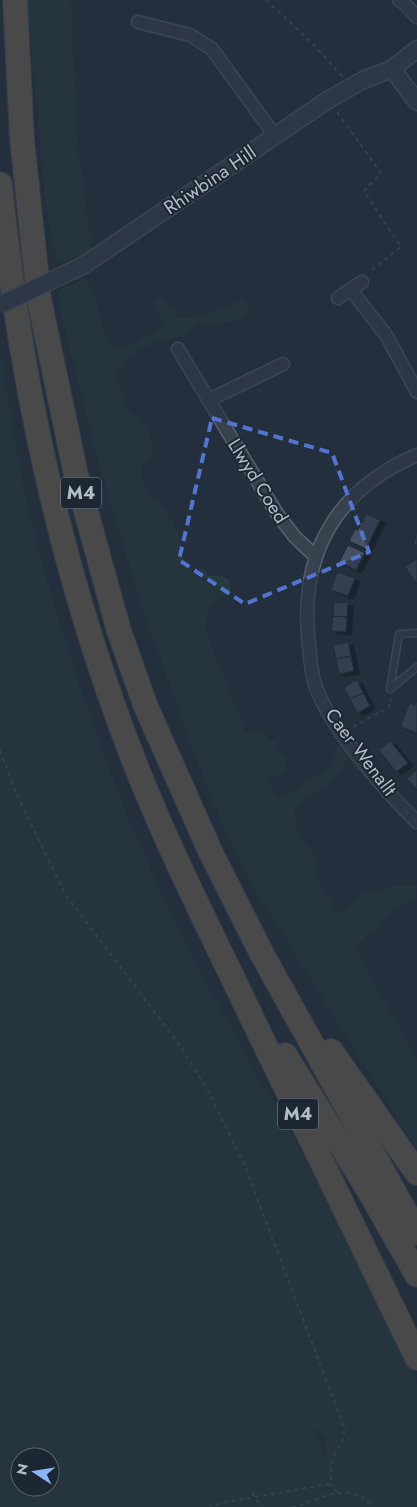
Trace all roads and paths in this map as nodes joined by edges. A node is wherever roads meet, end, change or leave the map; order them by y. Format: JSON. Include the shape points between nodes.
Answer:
{"nodes":[{"id":1,"x":15,"y":0,"type":"edge"},
{"id":2,"x":266,"y":0,"type":"edge"},
{"id":3,"x":399,"y":0,"type":"edge"},
{"id":4,"x":417,"y":17,"type":"edge"},
{"id":5,"x":138,"y":22,"type":"dead end"},
{"id":6,"x":417,"y":49,"type":"edge"},
{"id":7,"x":392,"y":69,"type":"junction"},
{"id":8,"x":350,"y":86,"type":"junction"},
{"id":9,"x":328,"y":100,"type":"junction"},
{"id":10,"x":417,"y":102,"type":"edge"},
{"id":11,"x":275,"y":136,"type":"junction"},
{"id":12,"x":0,"y":184,"type":"edge"},
{"id":13,"x":362,"y":282,"type":"joint"},
{"id":14,"x":351,"y":290,"type":"junction"},
{"id":15,"x":338,"y":298,"type":"dead end"},
{"id":16,"x":0,"y":306,"type":"edge"},
{"id":17,"x":178,"y":349,"type":"dead end"},
{"id":18,"x":283,"y":364,"type":"dead end"},
{"id":19,"x":417,"y":392,"type":"edge"},
{"id":20,"x":209,"y":400,"type":"junction"},
{"id":21,"x":417,"y":455,"type":"edge"},
{"id":22,"x":315,"y":556,"type":"junction"},
{"id":23,"x":417,"y":633,"type":"edge"},
{"id":24,"x":417,"y":667,"type":"edge"},
{"id":25,"x":390,"y":689,"type":"junction"},
{"id":26,"x":342,"y":732,"type":"junction"},
{"id":27,"x":0,"y":750,"type":"edge"},
{"id":28,"x":417,"y":822,"type":"edge"},
{"id":29,"x":180,"y":869,"type":"junction"},
{"id":30,"x":263,"y":956,"type":"junction"},
{"id":31,"x":417,"y":1173,"type":"edge"},
{"id":32,"x":417,"y":1233,"type":"edge"},
{"id":33,"x":417,"y":1275,"type":"edge"},
{"id":34,"x":417,"y":1358,"type":"edge"},
{"id":35,"x":329,"y":1484,"type":"junction"},
{"id":36,"x":337,"y":1492,"type":"junction"},
{"id":37,"x":252,"y":1493,"type":"dead end"},
{"id":38,"x":254,"y":1498,"type":"junction"},
{"id":39,"x":210,"y":1507,"type":"edge"},
{"id":40,"x":262,"y":1507,"type":"edge"},
{"id":41,"x":292,"y":1507,"type":"edge"},
{"id":42,"x":375,"y":1507,"type":"edge"}],
"edges":[{"from":1,"to":30,"type":"highway","number":"M4","via":[[22,139],[39,299],[95,550],[146,707],[211,854]]},
{"from":2,"to":8,"type":"path","via":[[311,42]]},
{"from":3,"to":4,"type":"street"},
{"from":5,"to":11,"type":"street","via":[[190,35],[212,49]]},
{"from":6,"to":7,"type":"street","name":"Rhiwbina Hill"},
{"from":7,"to":8,"type":"street","name":"Rhiwbina Hill"},
{"from":7,"to":10,"type":"street"},
{"from":8,"to":9,"type":"street","name":"Rhiwbina Hill"},
{"from":9,"to":11,"type":"street","name":"Rhiwbina Hill"},
{"from":9,"to":13,"type":"path","via":[[381,173],[364,191],[401,247],[364,275]]},
{"from":11,"to":16,"type":"street","name":"Rhiwbina Hill","bridge":true,"via":[[84,265]]},
{"from":12,"to":29,"type":"highway","number":"M4","via":[[14,310],[51,499],[106,684],[135,764]]},
{"from":13,"to":14,"type":"street"},
{"from":14,"to":15,"type":"street"},
{"from":14,"to":19,"type":"street","via":[[386,335]]},
{"from":17,"to":20,"type":"street","name":"Llwyd Coed"},
{"from":18,"to":20,"type":"street"},
{"from":20,"to":22,"type":"street","name":"Llwyd Coed","via":[[276,512]]},
{"from":21,"to":22,"type":"street","name":"Caer Wenallt","via":[[387,470],[353,497],[332,523]]},
{"from":22,"to":26,"type":"street","name":"Caer Wenallt","via":[[308,597],[314,682]]},
{"from":23,"to":25,"type":"lane","via":[[399,634]]},
{"from":24,"to":25,"type":"lane"},
{"from":25,"to":26,"type":"path","via":[[392,702],[389,707]]},
{"from":26,"to":28,"type":"street","name":"Caer Wenallt"},
{"from":27,"to":35,"type":"path","via":[[16,793],[65,894],[179,1044],[207,1089],[244,1164],[344,1427],[343,1439],[332,1458]]},
{"from":29,"to":33,"type":"highway","number":"M4","via":[[275,1040],[368,1189]]},
{"from":29,"to":34,"type":"highway","number":"M4"},
{"from":30,"to":31,"type":"highway","number":"M4"},
{"from":30,"to":32,"type":"highway","number":"M4"},
{"from":35,"to":36,"type":"path"},
{"from":35,"to":38,"type":"path"},
{"from":36,"to":41,"type":"path"},
{"from":36,"to":42,"type":"path","via":[[355,1493]]},
{"from":37,"to":38,"type":"path"},
{"from":38,"to":39,"type":"path"},
{"from":38,"to":40,"type":"path"}]}
